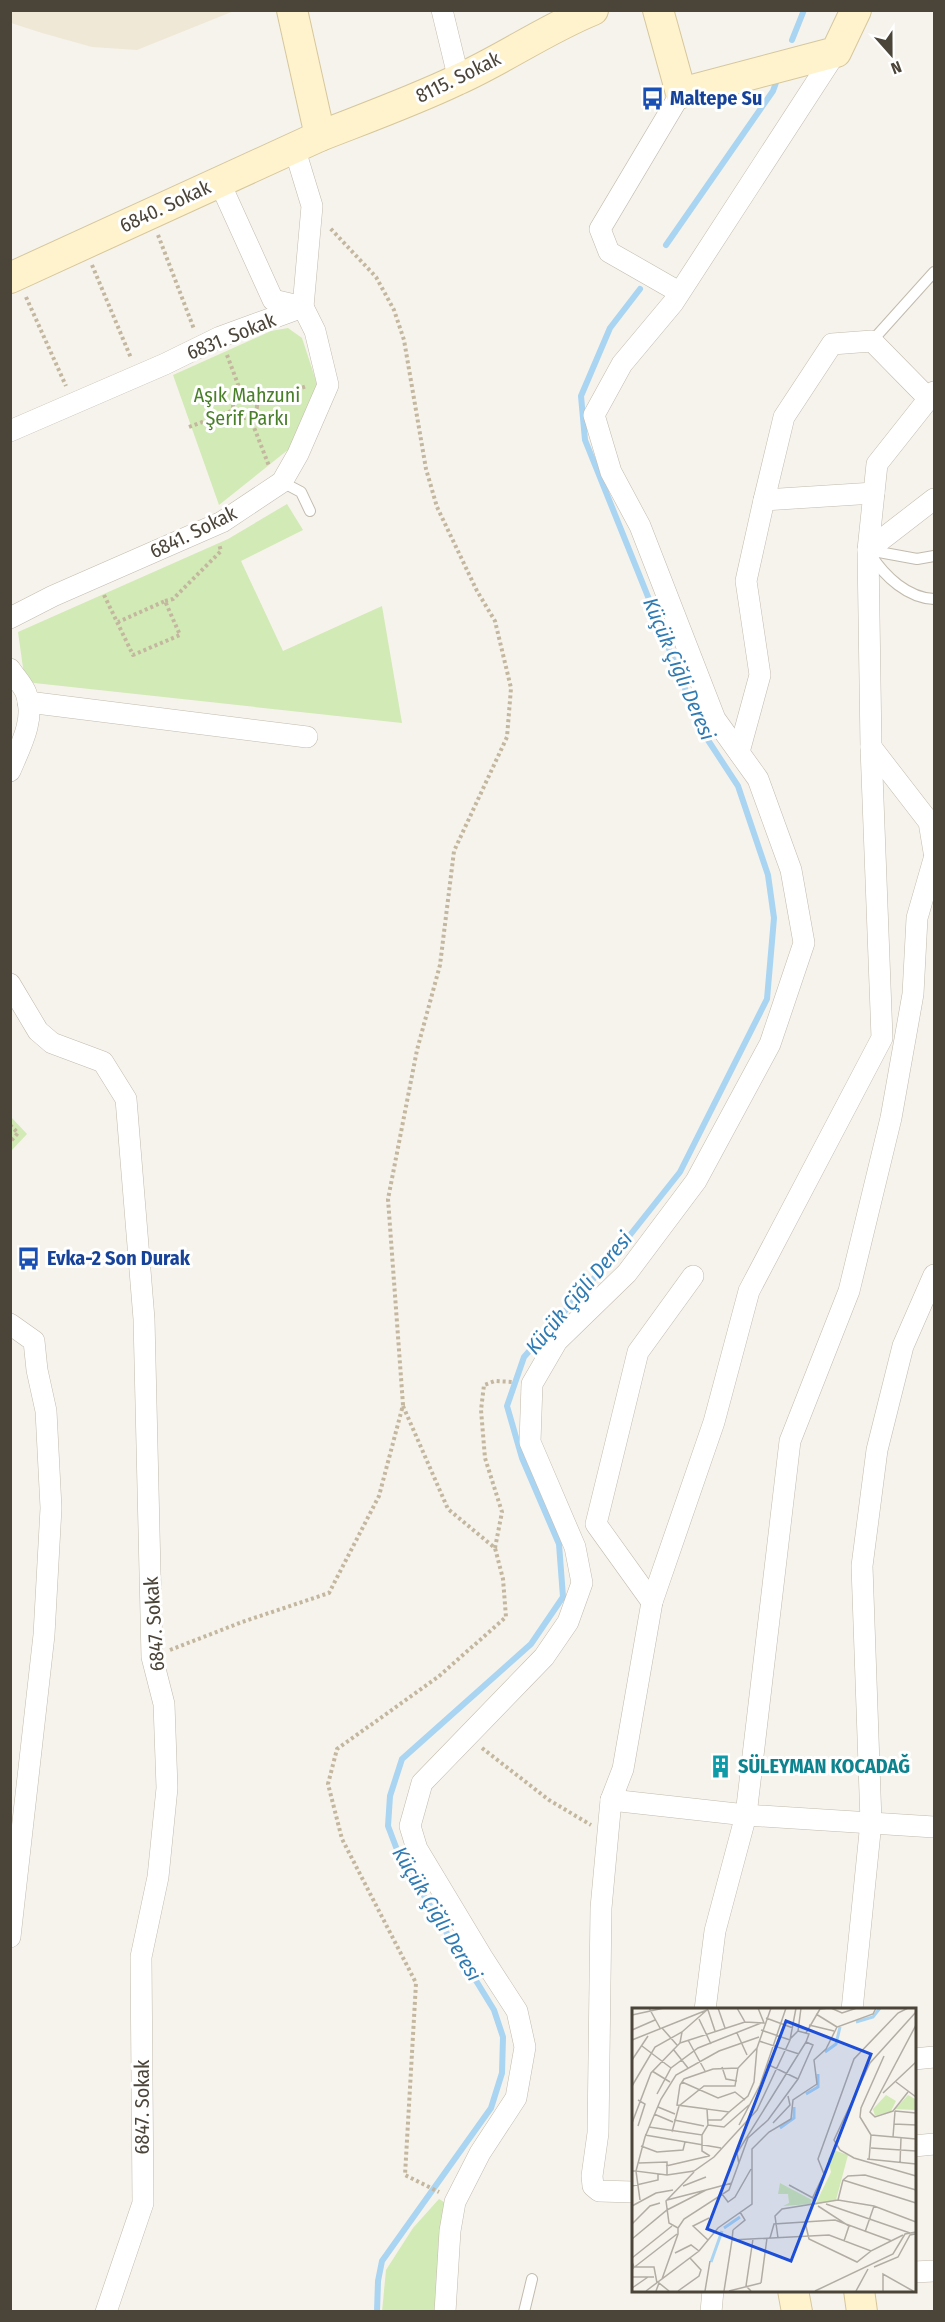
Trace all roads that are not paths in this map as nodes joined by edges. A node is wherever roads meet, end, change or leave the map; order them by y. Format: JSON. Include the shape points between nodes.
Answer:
{"nodes":[{"id":1,"x":292,"y":10,"type":"edge"},
{"id":2,"x":442,"y":10,"type":"edge"},
{"id":3,"x":593,"y":10,"type":"edge"},
{"id":4,"x":658,"y":10,"type":"edge"},
{"id":5,"x":856,"y":10,"type":"edge"},
{"id":6,"x":836,"y":52,"type":"junction"},
{"id":7,"x":459,"y":80,"type":"junction"},
{"id":8,"x":681,"y":93,"type":"junction"},
{"id":9,"x":307,"y":141,"type":"junction"},
{"id":10,"x":219,"y":182,"type":"junction"},
{"id":11,"x":934,"y":272,"type":"edge"},
{"id":12,"x":14,"y":276,"type":"edge"},
{"id":13,"x":679,"y":292,"type":"junction"},
{"id":14,"x":303,"y":307,"type":"junction"},
{"id":15,"x":872,"y":340,"type":"junction"},
{"id":16,"x":932,"y":396,"type":"edge"},
{"id":17,"x":10,"y":431,"type":"edge"},
{"id":18,"x":279,"y":484,"type":"junction"},
{"id":19,"x":874,"y":493,"type":"junction"},
{"id":20,"x":764,"y":500,"type":"junction"},
{"id":21,"x":934,"y":500,"type":"edge"},
{"id":22,"x":310,"y":512,"type":"dead end"},
{"id":23,"x":868,"y":550,"type":"junction"},
{"id":24,"x":934,"y":556,"type":"edge"},
{"id":25,"x":934,"y":599,"type":"edge"},
{"id":26,"x":10,"y":618,"type":"edge"},
{"id":27,"x":10,"y":669,"type":"edge"},
{"id":28,"x":28,"y":702,"type":"junction"},
{"id":29,"x":307,"y":737,"type":"dead end"},
{"id":30,"x":871,"y":747,"type":"junction"},
{"id":31,"x":739,"y":752,"type":"junction"},
{"id":32,"x":10,"y":771,"type":"edge"},
{"id":33,"x":934,"y":852,"type":"edge"},
{"id":34,"x":934,"y":859,"type":"edge"},
{"id":35,"x":10,"y":984,"type":"edge"},
{"id":36,"x":934,"y":1275,"type":"edge"},
{"id":37,"x":693,"y":1276,"type":"dead end"},
{"id":38,"x":10,"y":1324,"type":"edge"},
{"id":39,"x":652,"y":1602,"type":"junction"},
{"id":40,"x":611,"y":1800,"type":"junction"},
{"id":41,"x":747,"y":1815,"type":"junction"},
{"id":42,"x":871,"y":1822,"type":"junction"},
{"id":43,"x":934,"y":1827,"type":"edge"},
{"id":44,"x":10,"y":1937,"type":"edge"},
{"id":45,"x":705,"y":2008,"type":"edge"},
{"id":46,"x":852,"y":2008,"type":"edge"},
{"id":47,"x":934,"y":2057,"type":"edge"},
{"id":48,"x":915,"y":2059,"type":"edge"},
{"id":49,"x":934,"y":2144,"type":"edge"},
{"id":50,"x":915,"y":2146,"type":"edge"},
{"id":51,"x":632,"y":2192,"type":"edge"},
{"id":52,"x":934,"y":2271,"type":"edge"},
{"id":53,"x":915,"y":2272,"type":"edge"},
{"id":54,"x":532,"y":2279,"type":"dead end"},
{"id":55,"x":712,"y":2292,"type":"edge"},
{"id":56,"x":793,"y":2292,"type":"edge"},
{"id":57,"x":859,"y":2292,"type":"edge"},
{"id":58,"x":106,"y":2312,"type":"edge"},
{"id":59,"x":446,"y":2312,"type":"edge"},
{"id":60,"x":524,"y":2312,"type":"edge"},
{"id":61,"x":711,"y":2312,"type":"edge"},
{"id":62,"x":797,"y":2312,"type":"edge"},
{"id":63,"x":862,"y":2312,"type":"edge"}],
"edges":[{"from":1,"to":9,"type":"street"},
{"from":2,"to":7,"type":"street"},
{"from":3,"to":7,"type":"street","name":"8115. Sokak"},
{"from":4,"to":8,"type":"street"},
{"from":5,"to":6,"type":"street"},
{"from":6,"to":8,"type":"street"},
{"from":6,"to":13,"type":"street"},
{"from":7,"to":9,"type":"street","name":"8115. Sokak"},
{"from":8,"to":13,"type":"street","via":[[600,229],[609,252]]},
{"from":9,"to":10,"type":"street","name":"6840. Sokak"},
{"from":9,"to":14,"type":"street","via":[[312,206]]},
{"from":10,"to":12,"type":"street","name":"6840. Sokak"},
{"from":10,"to":14,"type":"street","via":[[273,300]]},
{"from":11,"to":15,"type":"lane"},
{"from":13,"to":31,"type":"street","via":[[622,364],[594,415],[611,472],[640,526],[715,719]]},
{"from":14,"to":17,"type":"street","name":"6831. Sokak","via":[[220,337]]},
{"from":14,"to":18,"type":"street","name":"6841. Sokak","via":[[315,331],[328,385],[298,454]]},
{"from":15,"to":16,"type":"street"},
{"from":15,"to":20,"type":"street","via":[[832,344],[784,417]]},
{"from":16,"to":19,"type":"street","via":[[877,464]]},
{"from":18,"to":22,"type":"lane","via":[[301,492]]},
{"from":18,"to":26,"type":"street","name":"6841. Sokak","via":[[212,527]]},
{"from":19,"to":20,"type":"street"},
{"from":19,"to":23,"type":"street"},
{"from":20,"to":31,"type":"street","via":[[746,581],[760,675]]},
{"from":21,"to":23,"type":"street"},
{"from":23,"to":24,"type":"lane","via":[[917,559]]},
{"from":23,"to":25,"type":"lane","via":[[882,571],[901,587]]},
{"from":23,"to":30,"type":"street"},
{"from":27,"to":28,"type":"street"},
{"from":28,"to":29,"type":"street"},
{"from":28,"to":32,"type":"street","via":[[27,729]]},
{"from":30,"to":33,"type":"street","via":[[929,822]]},
{"from":30,"to":39,"type":"street","via":[[882,1038],[749,1291],[714,1422]]},
{"from":31,"to":59,"type":"street","via":[[758,779],[791,870],[804,943],[770,1044],[696,1181],[627,1273],[557,1341],[532,1384],[530,1442],[576,1547],[582,1583],[568,1622],[544,1657],[422,1783],[410,1826],[417,1849],[517,2011],[525,2047],[516,2098],[480,2153],[455,2202]]},
{"from":34,"to":41,"type":"street","via":[[917,918],[913,994],[891,1118],[852,1279],[790,1441]]},
{"from":35,"to":58,"type":"street","name":"6847. Sokak","via":[[38,1031],[52,1043],[103,1062],[126,1100],[144,1319],[152,1657],[164,1704],[167,1788],[158,1877],[141,1957],[143,2203]]},
{"from":36,"to":42,"type":"street","via":[[903,1346],[877,1450],[862,1566]]},
{"from":37,"to":39,"type":"street","via":[[638,1352],[596,1524]]},
{"from":38,"to":44,"type":"street","via":[[34,1341],[46,1411],[51,1508],[44,1635]]},
{"from":39,"to":40,"type":"street","via":[[623,1769]]},
{"from":40,"to":41,"type":"street"},
{"from":40,"to":51,"type":"street","via":[[601,1908],[598,2133],[593,2186],[599,2192]]},
{"from":41,"to":42,"type":"street"},
{"from":41,"to":45,"type":"street","via":[[715,1931]]},
{"from":42,"to":43,"type":"street"},
{"from":42,"to":46,"type":"street"},
{"from":47,"to":48,"type":"street"},
{"from":49,"to":50,"type":"street"},
{"from":52,"to":53,"type":"street"},
{"from":54,"to":60,"type":"lane"},
{"from":55,"to":61,"type":"street"},
{"from":56,"to":62,"type":"street"},
{"from":57,"to":63,"type":"street"}]}
